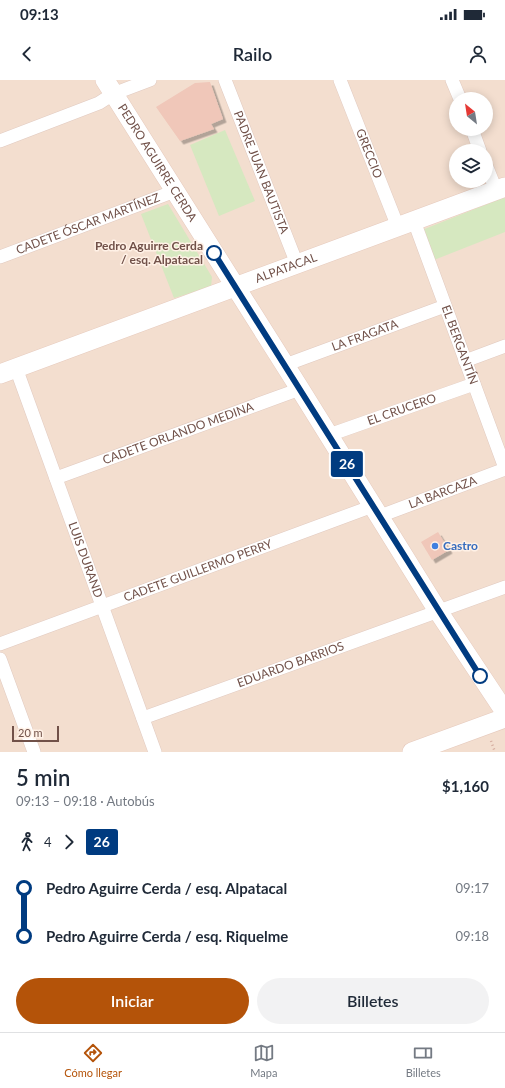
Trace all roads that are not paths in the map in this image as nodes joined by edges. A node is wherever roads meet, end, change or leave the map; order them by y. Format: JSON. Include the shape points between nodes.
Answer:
{"nodes":[{"id":1,"x":150,"y":80,"type":"edge"},
{"id":2,"x":225,"y":80,"type":"edge"},
{"id":3,"x":340,"y":80,"type":"edge"},
{"id":4,"x":452,"y":80,"type":"edge"},
{"id":5,"x":109,"y":87,"type":"edge"},
{"id":6,"x":457,"y":92,"type":"edge"},
{"id":7,"x":0,"y":141,"type":"edge"},
{"id":8,"x":493,"y":176,"type":"edge"},
{"id":9,"x":501,"y":189,"type":"edge"},
{"id":10,"x":175,"y":191,"type":"junction"},
{"id":11,"x":406,"y":224,"type":"junction"},
{"id":12,"x":0,"y":256,"type":"edge"},
{"id":13,"x":297,"y":264,"type":"junction"},
{"id":14,"x":235,"y":287,"type":"junction"},
{"id":15,"x":445,"y":306,"type":"junction"},
{"id":16,"x":505,"y":346,"type":"edge"},
{"id":17,"x":465,"y":360,"type":"junction"},
{"id":18,"x":285,"y":365,"type":"junction"},
{"id":19,"x":8,"y":371,"type":"edge"},
{"id":20,"x":474,"y":384,"type":"junction"},
{"id":21,"x":300,"y":389,"type":"junction"},
{"id":22,"x":329,"y":435,"type":"junction"},
{"id":23,"x":505,"y":469,"type":"edge"},
{"id":24,"x":56,"y":478,"type":"junction"},
{"id":25,"x":377,"y":510,"type":"junction"},
{"id":26,"x":505,"y":587,"type":"edge"},
{"id":27,"x":102,"y":606,"type":"junction"},
{"id":28,"x":438,"y":611,"type":"junction"},
{"id":29,"x":0,"y":644,"type":"edge"},
{"id":30,"x":0,"y":659,"type":"edge"},
{"id":31,"x":505,"y":712,"type":"edge"},
{"id":32,"x":143,"y":718,"type":"junction"},
{"id":33,"x":505,"y":718,"type":"edge"},
{"id":34,"x":34,"y":752,"type":"edge"},
{"id":35,"x":155,"y":752,"type":"edge"},
{"id":36,"x":412,"y":752,"type":"edge"}],
"edges":[{"from":1,"to":5,"type":"street"},
{"from":2,"to":13,"type":"street","name":"PADRE JUAN BAUTISTA"},
{"from":3,"to":11,"type":"street","name":"GRECCIO"},
{"from":4,"to":6,"type":"street"},
{"from":5,"to":7,"type":"street","via":[[99,103]]},
{"from":5,"to":10,"type":"street","name":"PEDRO AGUIRRE CERDA"},
{"from":8,"to":9,"type":"street"},
{"from":9,"to":11,"type":"street","name":"ALPATACAL"},
{"from":10,"to":12,"type":"street","name":"CADETE ÓSCAR MARTÍNEZ"},
{"from":10,"to":14,"type":"street","name":"PEDRO AGUIRRE CERDA"},
{"from":11,"to":13,"type":"street","name":"ALPATACAL"},
{"from":11,"to":15,"type":"street","name":"EL BERGANTÍN"},
{"from":13,"to":14,"type":"street","name":"ALPATACAL"},
{"from":14,"to":18,"type":"street","name":"PEDRO AGUIRRE CERDA"},
{"from":14,"to":19,"type":"street","name":"ALPATACAL"},
{"from":15,"to":17,"type":"street","name":"EL BERGANTÍN"},
{"from":15,"to":18,"type":"street","name":"LA FRAGATA"},
{"from":16,"to":17,"type":"street"},
{"from":17,"to":20,"type":"street","name":"EL BERGANTÍN"},
{"from":18,"to":21,"type":"street","name":"PEDRO AGUIRRE CERDA"},
{"from":19,"to":24,"type":"street","name":"LUIS DURAND"},
{"from":20,"to":22,"type":"street","name":"EL CRUCERO"},
{"from":20,"to":23,"type":"street","name":"EL BERGANTÍN"},
{"from":21,"to":22,"type":"street","name":"PEDRO AGUIRRE CERDA"},
{"from":21,"to":24,"type":"street","name":"CADETE ORLANDO MEDINA"},
{"from":22,"to":25,"type":"street","name":"PEDRO AGUIRRE CERDA"},
{"from":23,"to":25,"type":"street","name":"LA BARCAZA"},
{"from":24,"to":27,"type":"street","name":"LUIS DURAND"},
{"from":25,"to":27,"type":"street","name":"CADETE GUILLERMO PERRY"},
{"from":25,"to":28,"type":"street","name":"PEDRO AGUIRRE CERDA"},
{"from":26,"to":28,"type":"street","name":"EDUARDO BARRIOS"},
{"from":27,"to":29,"type":"street","name":"CADETE GUILLERMO PERRY"},
{"from":27,"to":32,"type":"street","name":"LUIS DURAND"},
{"from":28,"to":31,"type":"street","name":"PEDRO AGUIRRE CERDA"},
{"from":28,"to":32,"type":"street","name":"EDUARDO BARRIOS"},
{"from":30,"to":34,"type":"street"},
{"from":32,"to":35,"type":"street","name":"LUIS DURAND"},
{"from":33,"to":36,"type":"street"}]}
